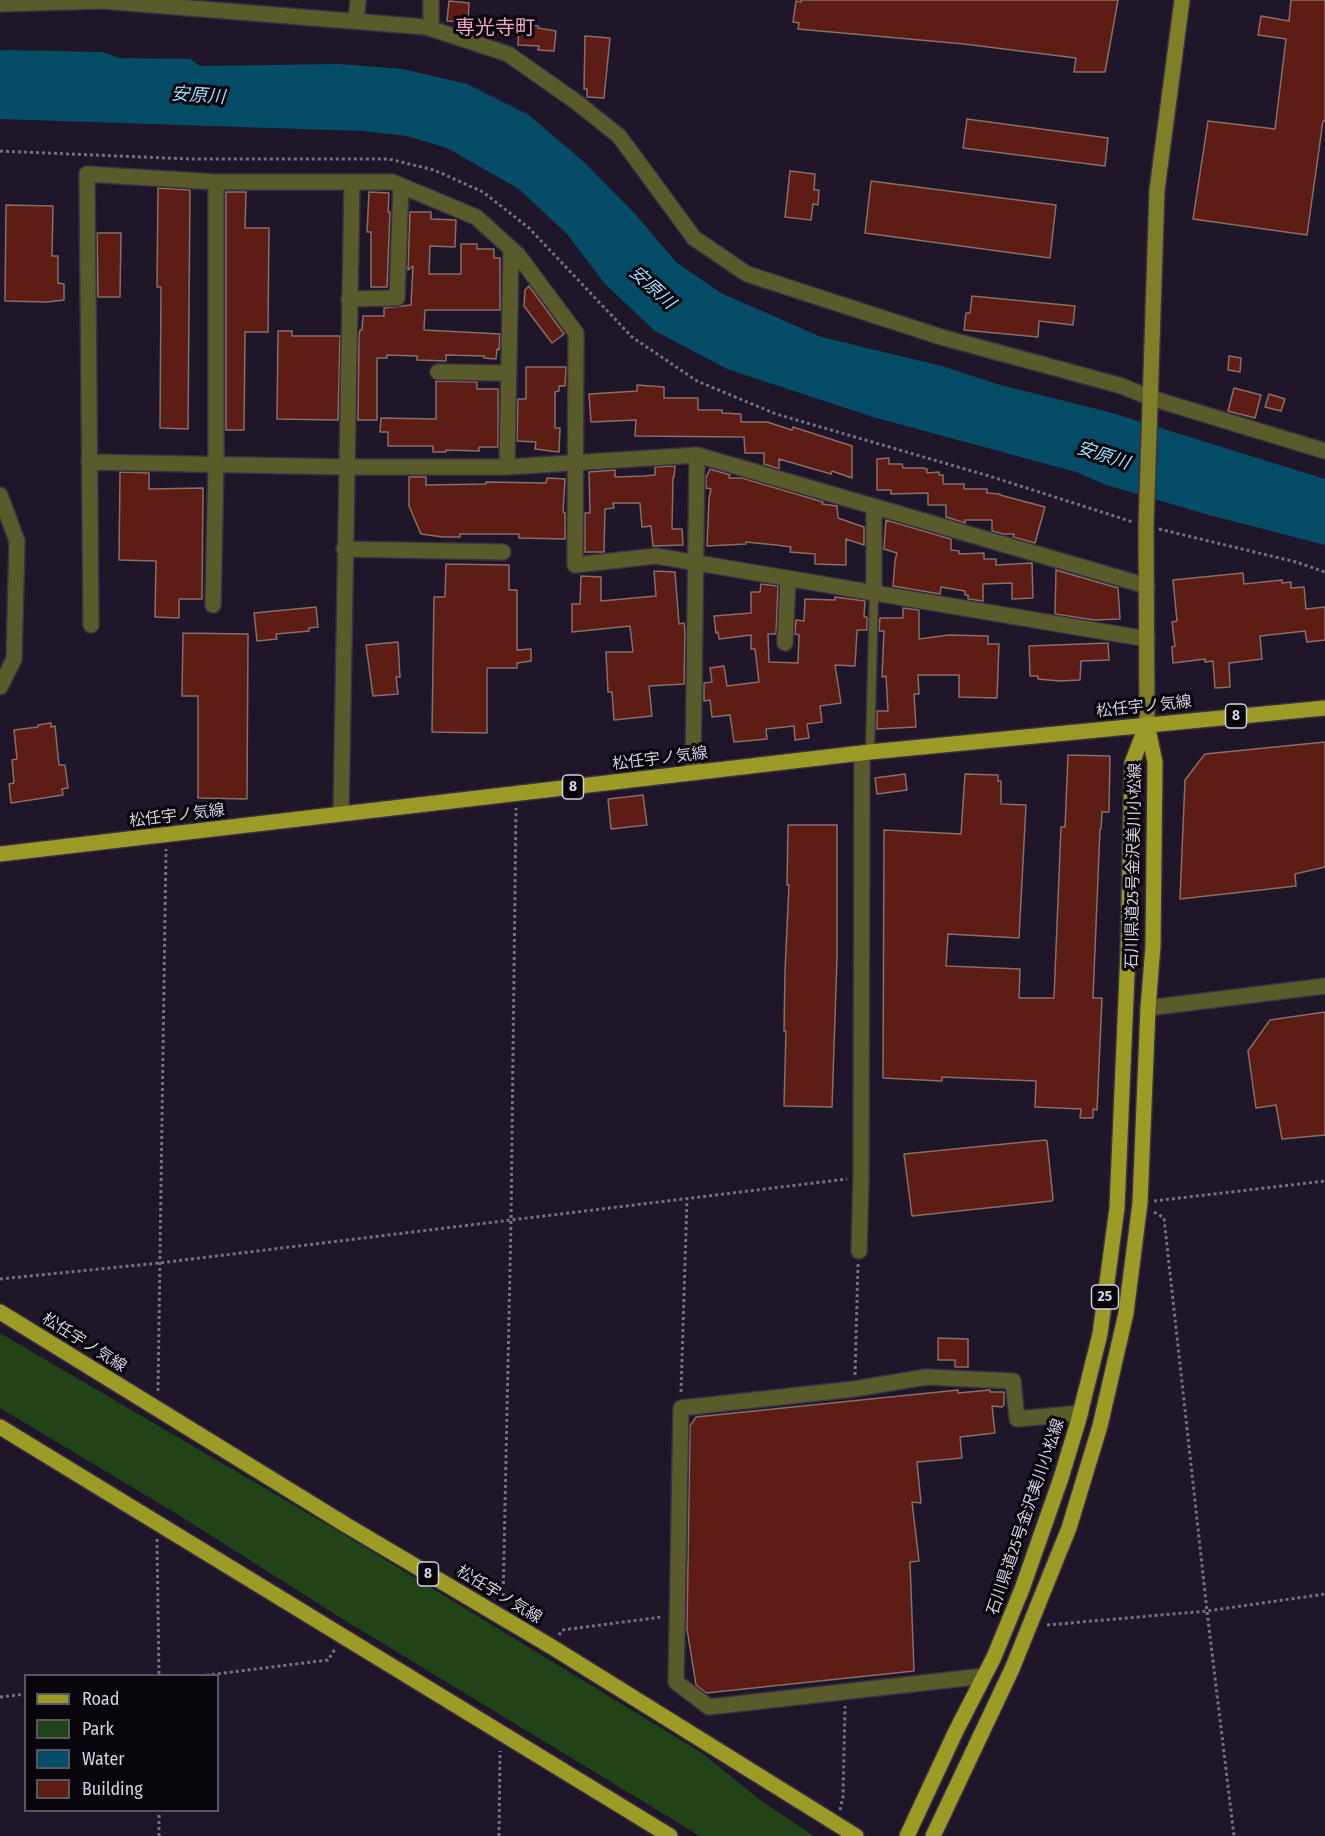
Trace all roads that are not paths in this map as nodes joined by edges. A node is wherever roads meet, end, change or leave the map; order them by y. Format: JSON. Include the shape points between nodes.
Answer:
{"nodes":[{"id":1,"x":358,"y":0,"type":"edge"},
{"id":2,"x":431,"y":0,"type":"edge"},
{"id":3,"x":1182,"y":0,"type":"edge"},
{"id":4,"x":0,"y":4,"type":"edge"},
{"id":5,"x":356,"y":21,"type":"junction"},
{"id":6,"x":431,"y":29,"type":"junction"},
{"id":7,"x":216,"y":182,"type":"junction"},
{"id":8,"x":352,"y":183,"type":"junction"},
{"id":9,"x":401,"y":186,"type":"junction"},
{"id":10,"x":511,"y":249,"type":"junction"},
{"id":11,"x":349,"y":299,"type":"junction"},
{"id":12,"x":438,"y":372,"type":"dead end"},
{"id":13,"x":508,"y":373,"type":"junction"},
{"id":14,"x":1151,"y":404,"type":"junction"},
{"id":15,"x":1325,"y":450,"type":"edge"},
{"id":16,"x":697,"y":455,"type":"junction"},
{"id":17,"x":89,"y":462,"type":"junction"},
{"id":18,"x":574,"y":462,"type":"junction"},
{"id":19,"x":216,"y":464,"type":"junction"},
{"id":20,"x":345,"y":467,"type":"junction"},
{"id":21,"x":507,"y":467,"type":"junction"},
{"id":22,"x":0,"y":495,"type":"edge"},
{"id":23,"x":874,"y":507,"type":"junction"},
{"id":24,"x":344,"y":549,"type":"junction"},
{"id":25,"x":503,"y":552,"type":"dead end"},
{"id":26,"x":695,"y":563,"type":"junction"},
{"id":27,"x":788,"y":579,"type":"junction"},
{"id":28,"x":1147,"y":586,"type":"junction"},
{"id":29,"x":874,"y":594,"type":"junction"},
{"id":30,"x":213,"y":605,"type":"dead end"},
{"id":31,"x":91,"y":625,"type":"dead end"},
{"id":32,"x":1147,"y":639,"type":"junction"},
{"id":33,"x":785,"y":643,"type":"dead end"},
{"id":34,"x":0,"y":687,"type":"edge"},
{"id":35,"x":1325,"y":708,"type":"edge"},
{"id":36,"x":1147,"y":724,"type":"junction"},
{"id":37,"x":866,"y":753,"type":"junction"},
{"id":38,"x":693,"y":773,"type":"junction"},
{"id":39,"x":341,"y":814,"type":"junction"},
{"id":40,"x":0,"y":854,"type":"edge"},
{"id":41,"x":1325,"y":986,"type":"edge"},
{"id":42,"x":1148,"y":1008,"type":"junction"},
{"id":43,"x":859,"y":1251,"type":"road end"},
{"id":44,"x":0,"y":1312,"type":"edge"},
{"id":45,"x":1081,"y":1413,"type":"junction"},
{"id":46,"x":0,"y":1427,"type":"edge"},
{"id":47,"x":984,"y":1677,"type":"junction"},
{"id":48,"x":670,"y":1836,"type":"edge"},
{"id":49,"x":856,"y":1836,"type":"edge"},
{"id":50,"x":907,"y":1836,"type":"edge"},
{"id":51,"x":933,"y":1836,"type":"edge"}],
"edges":[{"from":1,"to":5,"type":"street"},
{"from":2,"to":6,"type":"street"},
{"from":3,"to":14,"type":"street","via":[[1157,190]]},
{"from":4,"to":5,"type":"street","via":[[102,1]]},
{"from":5,"to":6,"type":"street"},
{"from":6,"to":14,"type":"street","via":[[508,54],[575,101],[619,136],[694,238],[747,274],[941,337],[1122,386]]},
{"from":7,"to":8,"type":"street"},
{"from":7,"to":17,"type":"street","via":[[87,174]]},
{"from":7,"to":19,"type":"street"},
{"from":8,"to":9,"type":"street","via":[[392,182]]},
{"from":8,"to":11,"type":"street"},
{"from":9,"to":10,"type":"street","via":[[476,217]]},
{"from":9,"to":11,"type":"street","via":[[397,298]]},
{"from":10,"to":13,"type":"street"},
{"from":10,"to":18,"type":"street","via":[[576,333]]},
{"from":11,"to":20,"type":"street"},
{"from":12,"to":13,"type":"street"},
{"from":13,"to":21,"type":"street"},
{"from":14,"to":15,"type":"street"},
{"from":14,"to":28,"type":"street"},
{"from":16,"to":18,"type":"street"},
{"from":16,"to":23,"type":"street"},
{"from":16,"to":26,"type":"street"},
{"from":17,"to":19,"type":"street"},
{"from":17,"to":31,"type":"street"},
{"from":18,"to":21,"type":"street"},
{"from":18,"to":26,"type":"street","via":[[575,565],[656,556]]},
{"from":19,"to":20,"type":"street"},
{"from":19,"to":30,"type":"street"},
{"from":20,"to":21,"type":"street"},
{"from":20,"to":24,"type":"street"},
{"from":22,"to":34,"type":"street","via":[[17,541],[14,659]]},
{"from":23,"to":28,"type":"street"},
{"from":23,"to":29,"type":"street"},
{"from":24,"to":25,"type":"street"},
{"from":24,"to":39,"type":"street"},
{"from":26,"to":27,"type":"street"},
{"from":26,"to":38,"type":"street"},
{"from":27,"to":29,"type":"street"},
{"from":27,"to":33,"type":"street"},
{"from":28,"to":32,"type":"street"},
{"from":29,"to":32,"type":"street"},
{"from":29,"to":37,"type":"lane"},
{"from":32,"to":36,"type":"street"},
{"from":35,"to":36,"type":"main road","name":"松任宇ノ気線","number":"8"},
{"from":36,"to":37,"type":"main road","name":"松任宇ノ気線","number":"8"},
{"from":36,"to":42,"type":"main road","name":"石川県道25号金沢美川小松線","number":"25","via":[[1155,762],[1154,946]]},
{"from":36,"to":45,"type":"main road","name":"石川県道25号金沢美川小松線","number":"25","via":[[1132,764],[1117,1209],[1100,1334]]},
{"from":37,"to":38,"type":"main road","name":"松任宇ノ気線","number":"8"},
{"from":37,"to":43,"type":"street"},
{"from":38,"to":39,"type":"main road","name":"松任宇ノ気線","number":"8"},
{"from":39,"to":40,"type":"main road","name":"松任宇ノ気線","number":"8"},
{"from":41,"to":42,"type":"street"},
{"from":42,"to":51,"type":"main road","name":"石川県道25号金沢美川小松線","number":"25","via":[[1140,1203],[1126,1312],[1100,1426],[1069,1528],[1030,1627]]},
{"from":44,"to":49,"type":"main road","name":"松任宇ノ気線","number":"8"},
{"from":45,"to":47,"type":"main road","name":"石川県道25号金沢美川小松線","number":"25","via":[[1022,1588]]},
{"from":45,"to":47,"type":"street","via":[[1017,1419],[1013,1382],[926,1377],[681,1408],[676,1682],[709,1707]]},
{"from":46,"to":48,"type":"main road"},
{"from":47,"to":50,"type":"main road","name":"石川県道25号金沢美川小松線","number":"25"}]}
